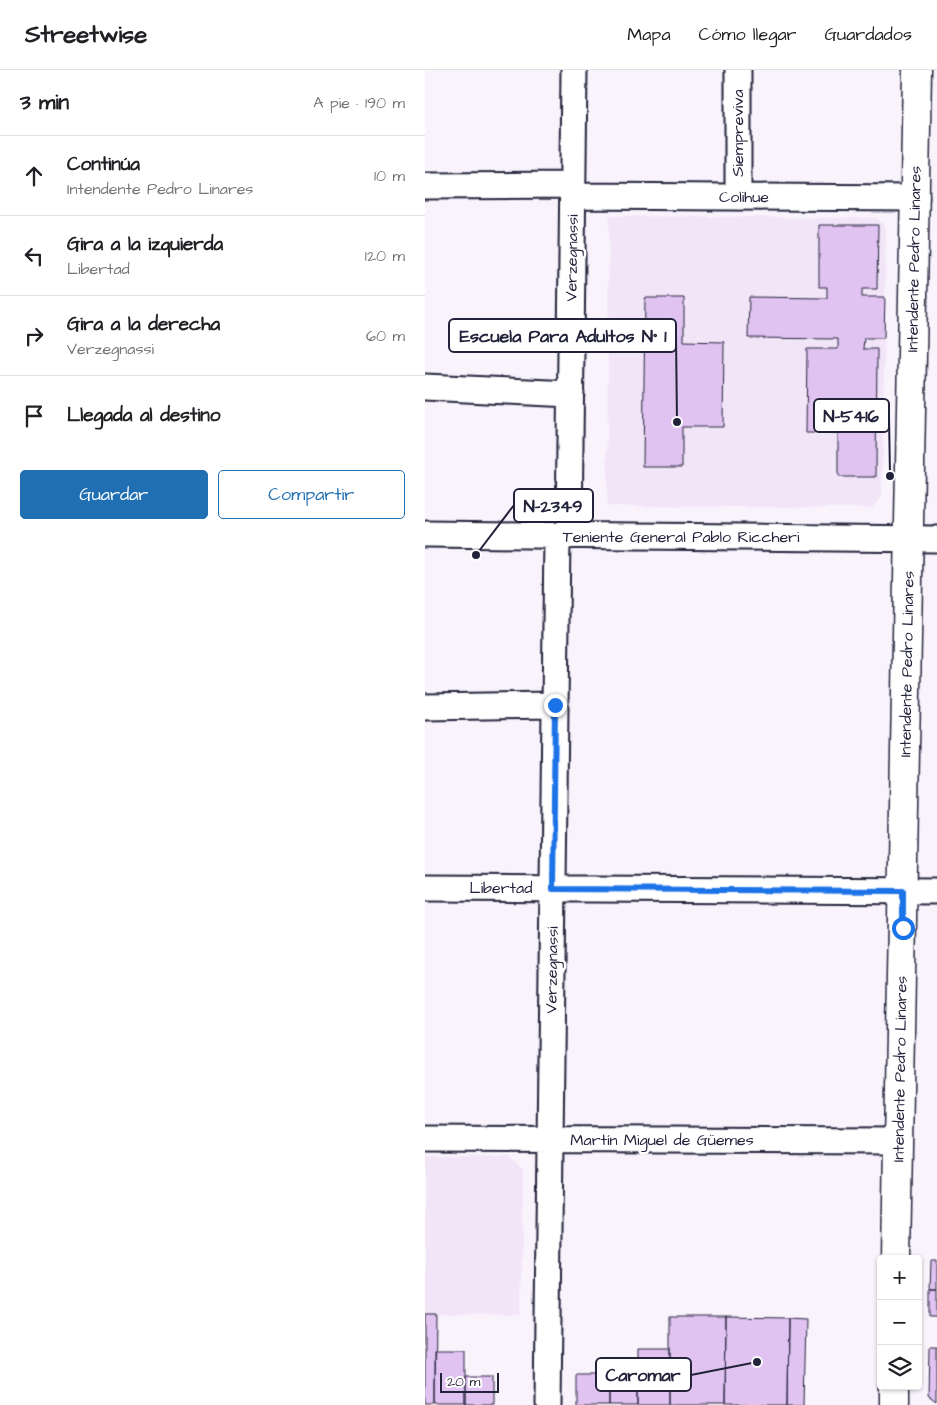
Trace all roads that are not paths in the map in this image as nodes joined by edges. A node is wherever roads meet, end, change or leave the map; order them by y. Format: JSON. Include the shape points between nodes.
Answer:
{"nodes":[{"id":1,"x":574,"y":70,"type":"edge"},
{"id":2,"x":739,"y":70,"type":"edge"},
{"id":3,"x":917,"y":70,"type":"edge"},
{"id":4,"x":425,"y":186,"type":"edge"},
{"id":5,"x":573,"y":190,"type":"junction"},
{"id":6,"x":737,"y":197,"type":"junction"},
{"id":7,"x":916,"y":198,"type":"junction"},
{"id":8,"x":425,"y":387,"type":"edge"},
{"id":9,"x":571,"y":394,"type":"junction"},
{"id":10,"x":425,"y":534,"type":"edge"},
{"id":11,"x":563,"y":536,"type":"junction"},
{"id":12,"x":909,"y":538,"type":"junction"},
{"id":13,"x":937,"y":539,"type":"edge"},
{"id":14,"x":555,"y":705,"type":"junction"},
{"id":15,"x":425,"y":707,"type":"edge"},
{"id":16,"x":425,"y":888,"type":"edge"},
{"id":17,"x":553,"y":889,"type":"junction"},
{"id":18,"x":903,"y":891,"type":"junction"},
{"id":19,"x":937,"y":891,"type":"edge"},
{"id":20,"x":425,"y":1140,"type":"edge"},
{"id":21,"x":550,"y":1140,"type":"junction"},
{"id":22,"x":898,"y":1141,"type":"junction"},
{"id":23,"x":897,"y":1255,"type":"edge"},
{"id":24,"x":894,"y":1390,"type":"edge"},
{"id":25,"x":547,"y":1405,"type":"edge"},
{"id":26,"x":894,"y":1405,"type":"edge"}],
"edges":[{"from":1,"to":5,"type":"street","name":"Verzegnassi"},
{"from":2,"to":6,"type":"street","name":"Siempreviva"},
{"from":3,"to":7,"type":"main road","name":"Intendente Pedro Linares"},
{"from":4,"to":5,"type":"street","name":"Colihue"},
{"from":5,"to":6,"type":"street","name":"Colihue"},
{"from":5,"to":9,"type":"street","name":"Verzegnassi"},
{"from":6,"to":7,"type":"street","name":"Colihue"},
{"from":7,"to":12,"type":"main road","name":"Intendente Pedro Linares"},
{"from":8,"to":9,"type":"street"},
{"from":9,"to":11,"type":"street","name":"Verzegnassi"},
{"from":10,"to":11,"type":"street","name":"Teniente General Pablo Riccheri"},
{"from":11,"to":12,"type":"street","name":"Teniente General Pablo Riccheri"},
{"from":11,"to":14,"type":"street","name":"Verzegnassi"},
{"from":12,"to":13,"type":"street","name":"Teniente General Pablo Riccheri"},
{"from":12,"to":18,"type":"main road","name":"Intendente Pedro Linares"},
{"from":14,"to":15,"type":"street"},
{"from":14,"to":17,"type":"street","name":"Verzegnassi"},
{"from":16,"to":17,"type":"street","name":"Libertad"},
{"from":17,"to":18,"type":"street","name":"Libertad"},
{"from":17,"to":21,"type":"street","name":"Verzegnassi"},
{"from":18,"to":19,"type":"street","name":"Libertad"},
{"from":18,"to":22,"type":"main road","name":"Intendente Pedro Linares"},
{"from":20,"to":21,"type":"street","name":"Martín Miguel de Güemes"},
{"from":21,"to":22,"type":"street","name":"Martín Miguel de Güemes"},
{"from":21,"to":25,"type":"street","name":"Verzegnassi"},
{"from":22,"to":23,"type":"main road","name":"Intendente Pedro Linares"},
{"from":24,"to":26,"type":"main road"}]}
